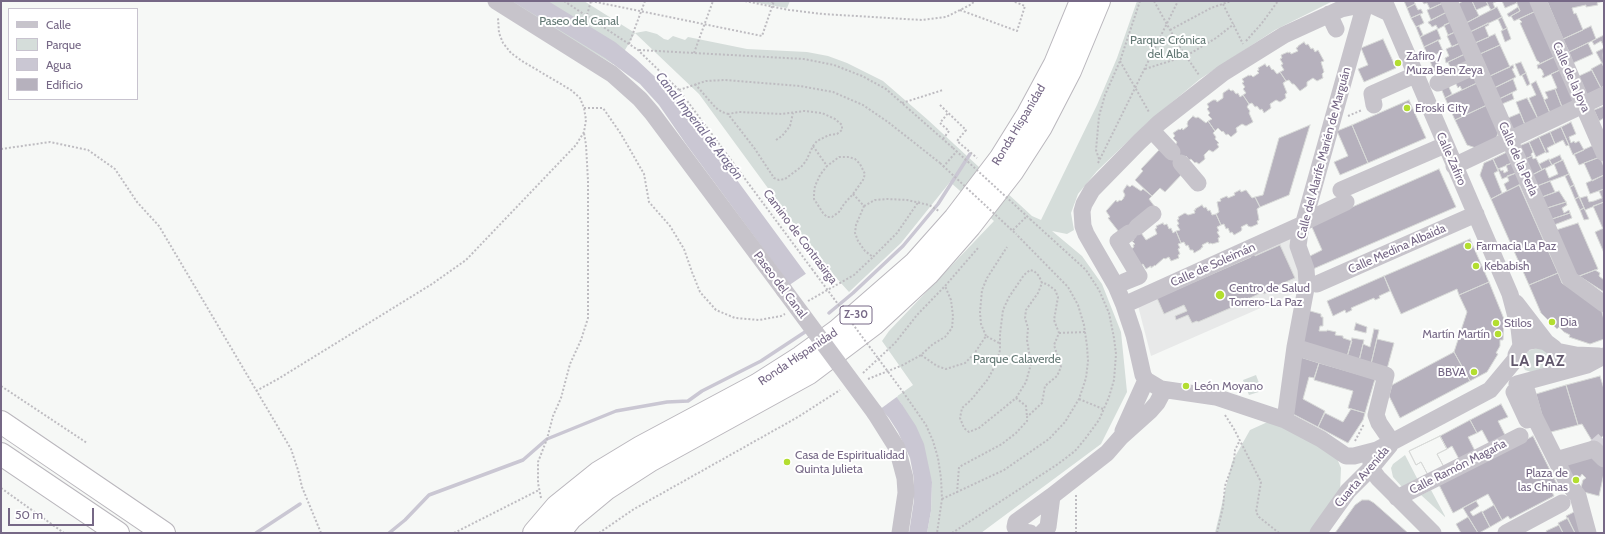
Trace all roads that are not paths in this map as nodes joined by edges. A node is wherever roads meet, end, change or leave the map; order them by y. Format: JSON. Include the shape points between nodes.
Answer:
{"nodes":[{"id":1,"x":1081,"y":1,"type":"edge"},
{"id":2,"x":1099,"y":1,"type":"edge"},
{"id":3,"x":1449,"y":1,"type":"edge"},
{"id":4,"x":1538,"y":1,"type":"edge"},
{"id":5,"x":500,"y":4,"type":"edge"},
{"id":6,"x":1347,"y":7,"type":"edge"},
{"id":7,"x":1386,"y":7,"type":"edge"},
{"id":8,"x":1336,"y":29,"type":"dead end"},
{"id":9,"x":1477,"y":65,"type":"junction"},
{"id":10,"x":1415,"y":75,"type":"junction"},
{"id":11,"x":1438,"y":83,"type":"dead end"},
{"id":12,"x":1604,"y":95,"type":"edge"},
{"id":13,"x":1373,"y":99,"type":"road end"},
{"id":14,"x":1583,"y":105,"type":"junction"},
{"id":15,"x":1157,"y":131,"type":"junction"},
{"id":16,"x":1510,"y":141,"type":"junction"},
{"id":17,"x":1445,"y":145,"type":"junction"},
{"id":18,"x":1604,"y":153,"type":"edge"},
{"id":19,"x":1454,"y":166,"type":"junction"},
{"id":20,"x":1198,"y":183,"type":"dead end"},
{"id":21,"x":1153,"y":214,"type":"dead end"},
{"id":22,"x":1476,"y":214,"type":"junction"},
{"id":23,"x":1302,"y":224,"type":"junction"},
{"id":24,"x":1124,"y":282,"type":"dead end"},
{"id":25,"x":1510,"y":294,"type":"junction"},
{"id":26,"x":1303,"y":303,"type":"junction"},
{"id":27,"x":1604,"y":304,"type":"edge"},
{"id":28,"x":1124,"y":305,"type":"junction"},
{"id":29,"x":1551,"y":346,"type":"junction"},
{"id":30,"x":1295,"y":347,"type":"junction"},
{"id":31,"x":1518,"y":353,"type":"junction"},
{"id":32,"x":1604,"y":356,"type":"edge"},
{"id":33,"x":1554,"y":374,"type":"junction"},
{"id":34,"x":1146,"y":380,"type":"junction"},
{"id":35,"x":1528,"y":381,"type":"junction"},
{"id":36,"x":1164,"y":390,"type":"junction"},
{"id":37,"x":1490,"y":390,"type":"junction"},
{"id":38,"x":1514,"y":392,"type":"dead end"},
{"id":39,"x":1285,"y":420,"type":"junction"},
{"id":40,"x":1,"y":422,"type":"edge"},
{"id":41,"x":1520,"y":436,"type":"dead end"},
{"id":42,"x":1121,"y":437,"type":"junction"},
{"id":43,"x":1392,"y":442,"type":"junction"},
{"id":44,"x":1377,"y":450,"type":"junction"},
{"id":45,"x":1,"y":454,"type":"edge"},
{"id":46,"x":1599,"y":454,"type":"tunnel mouth"},
{"id":47,"x":1346,"y":456,"type":"junction"},
{"id":48,"x":1556,"y":460,"type":"junction"},
{"id":49,"x":1371,"y":468,"type":"junction"},
{"id":50,"x":1348,"y":491,"type":"junction"},
{"id":51,"x":1052,"y":496,"type":"junction"},
{"id":52,"x":1397,"y":498,"type":"junction"},
{"id":53,"x":118,"y":533,"type":"edge"},
{"id":54,"x":164,"y":533,"type":"edge"},
{"id":55,"x":534,"y":533,"type":"edge"},
{"id":56,"x":559,"y":533,"type":"edge"},
{"id":57,"x":900,"y":533,"type":"edge"},
{"id":58,"x":1030,"y":533,"type":"edge"},
{"id":59,"x":1042,"y":533,"type":"edge"},
{"id":60,"x":1318,"y":533,"type":"edge"},
{"id":61,"x":1433,"y":533,"type":"edge"},
{"id":62,"x":1506,"y":533,"type":"edge"},
{"id":63,"x":1588,"y":533,"type":"edge"}],
"edges":[{"from":1,"to":55,"type":"highway","name":"Ronda Hispanidad","number":"Z-30","via":[[1055,64],[1000,159],[955,218],[915,263],[837,331],[801,357],[757,385],[598,473],[557,506]]},
{"from":2,"to":56,"type":"highway","name":"Ronda Hispanidad","number":"Z-30","via":[[1070,71],[1041,127],[1012,172],[928,274],[874,324],[809,373],[651,460],[606,489],[571,518]]},
{"from":3,"to":9,"type":"street","name":"Calle de la Perla"},
{"from":4,"to":14,"type":"street","name":"Calle de la Joya"},
{"from":5,"to":57,"type":"street","name":"Paseo del Canal","bridge":true,"via":[[612,74],[652,113],[875,413],[897,448],[906,493]]},
{"from":6,"to":7,"type":"street"},
{"from":6,"to":8,"type":"street"},
{"from":6,"to":15,"type":"street","via":[[1290,32],[1257,51],[1207,85]]},
{"from":6,"to":23,"type":"street","name":"Calle del Alarife Marién de Marguán","via":[[1325,168]]},
{"from":7,"to":10,"type":"street","name":"Calle Zafiro"},
{"from":9,"to":11,"type":"street"},
{"from":9,"to":16,"type":"street","name":"Calle de la Perla"},
{"from":10,"to":13,"type":"street"},
{"from":10,"to":17,"type":"street","name":"Calle Zafiro"},
{"from":12,"to":14,"type":"street"},
{"from":14,"to":16,"type":"street"},
{"from":14,"to":18,"type":"street","name":"Calle de la Joya"},
{"from":15,"to":20,"type":"street"},
{"from":15,"to":28,"type":"street","via":[[1092,190],[1082,211],[1086,234]]},
{"from":16,"to":19,"type":"street"},
{"from":16,"to":27,"type":"street","name":"Calle de la Perla","via":[[1570,279]]},
{"from":17,"to":19,"type":"street","name":"Calle Zafiro"},
{"from":17,"to":23,"type":"street","name":"Calle de Soleimán","via":[[1344,193]]},
{"from":19,"to":22,"type":"street","name":"Calle Zafiro"},
{"from":21,"to":24,"type":"street","via":[[1118,241],[1139,276]]},
{"from":22,"to":25,"type":"street","name":"Calle Zafiro"},
{"from":22,"to":26,"type":"street","name":"Calle Medina Albaida","via":[[1319,289]]},
{"from":23,"to":26,"type":"street","name":"Calle del Alarife Marién de Marguán","via":[[1298,246],[1308,283]]},
{"from":23,"to":28,"type":"street","name":"Calle de Soleimán"},
{"from":25,"to":29,"type":"street","name":"Calle Zafiro"},
{"from":25,"to":31,"type":"street","name":"Calle Zafiro","via":[[1519,328]]},
{"from":26,"to":30,"type":"street","name":"Calle del Alarife Marién de Marguán"},
{"from":28,"to":34,"type":"street","via":[[1144,350],[1143,375]]},
{"from":29,"to":31,"type":"street","via":[[1536,340],[1526,342]]},
{"from":29,"to":32,"type":"street","via":[[1583,356]]},
{"from":29,"to":33,"type":"street","via":[[1559,367]]},
{"from":30,"to":39,"type":"street","name":"Calle del Alarife Marién de Marguán"},
{"from":30,"to":43,"type":"street","via":[[1386,375],[1376,415]]},
{"from":31,"to":35,"type":"street","via":[[1518,370]]},
{"from":31,"to":37,"type":"street","name":"Cuarta Avenida"},
{"from":32,"to":33,"type":"street","via":[[1587,365]]},
{"from":33,"to":35,"type":"street"},
{"from":34,"to":36,"type":"street"},
{"from":34,"to":42,"type":"street"},
{"from":35,"to":37,"type":"street","name":"Cuarta Avenida"},
{"from":35,"to":48,"type":"street","via":[[1526,388],[1534,416]]},
{"from":36,"to":39,"type":"street","via":[[1216,397]]},
{"from":36,"to":42,"type":"street","via":[[1150,411]]},
{"from":37,"to":43,"type":"street","name":"Cuarta Avenida"},
{"from":38,"to":62,"type":"street","via":[[1561,504]]},
{"from":39,"to":47,"type":"street"},
{"from":40,"to":54,"type":"highway"},
{"from":41,"to":52,"type":"street","name":"Calle Ramón Magaña"},
{"from":42,"to":51,"type":"street","via":[[1107,453]]},
{"from":43,"to":44,"type":"street","name":"Cuarta Avenida"},
{"from":43,"to":49,"type":"street","name":"Cuarta Avenida"},
{"from":44,"to":47,"type":"street","name":"Cuarta Avenida"},
{"from":44,"to":49,"type":"street","via":[[1371,457]]},
{"from":45,"to":53,"type":"highway"},
{"from":46,"to":48,"type":"street"},
{"from":47,"to":50,"type":"street","via":[[1350,475]]},
{"from":48,"to":63,"type":"street","via":[[1566,482],[1578,496]]},
{"from":49,"to":50,"type":"street","name":"Cuarta Avenida"},
{"from":49,"to":52,"type":"street"},
{"from":50,"to":60,"type":"street","name":"Cuarta Avenida"},
{"from":51,"to":58,"type":"street","via":[[1016,522],[1014,527],[1017,531]]},
{"from":51,"to":59,"type":"street","via":[[1048,527]]},
{"from":52,"to":61,"type":"street"}]}
